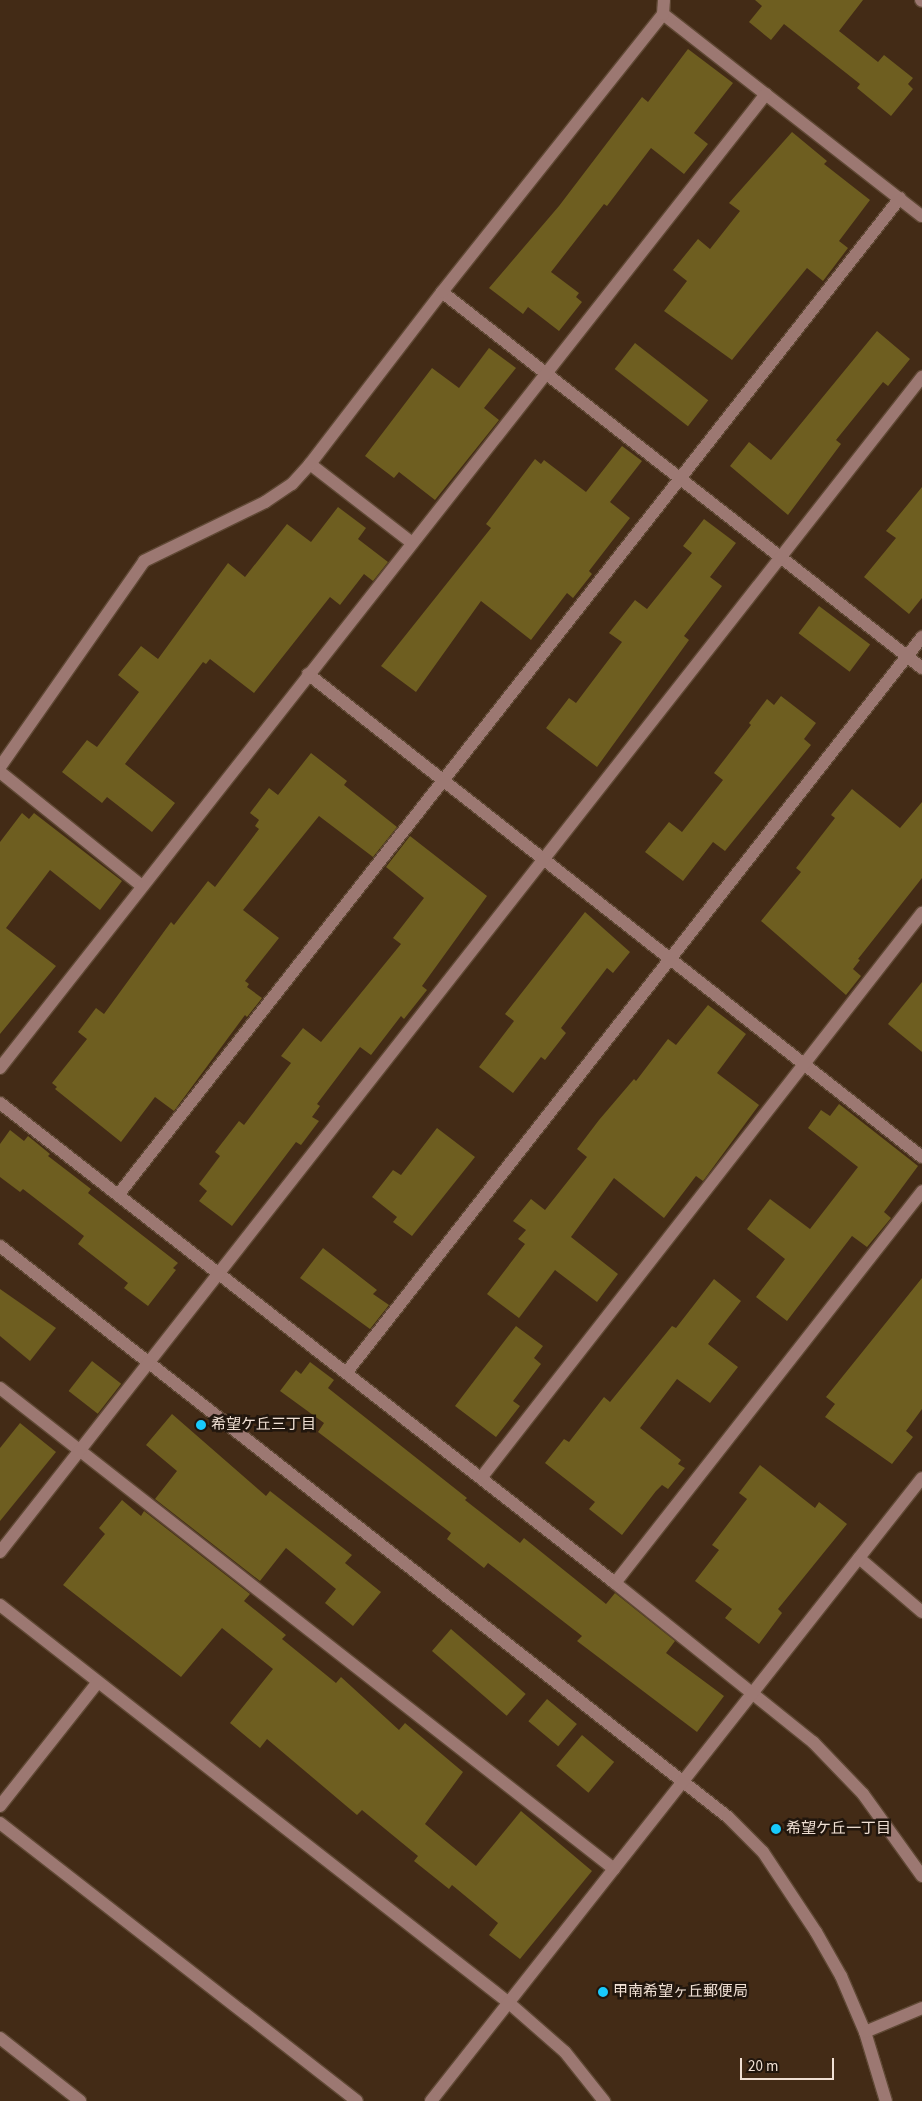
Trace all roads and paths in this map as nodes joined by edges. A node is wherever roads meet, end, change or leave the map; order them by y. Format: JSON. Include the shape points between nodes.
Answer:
{"nodes":[{"id":1,"x":664,"y":0,"type":"edge"},
{"id":2,"x":662,"y":14,"type":"junction"},
{"id":3,"x":766,"y":94,"type":"junction"},
{"id":4,"x":900,"y":198,"type":"junction"},
{"id":5,"x":922,"y":216,"type":"edge"},
{"id":6,"x":442,"y":292,"type":"junction"},
{"id":7,"x":546,"y":374,"type":"junction"},
{"id":8,"x":922,"y":377,"type":"edge"},
{"id":9,"x":310,"y":464,"type":"junction"},
{"id":10,"x":681,"y":479,"type":"junction"},
{"id":11,"x":411,"y":542,"type":"junction"},
{"id":12,"x":780,"y":558,"type":"junction"},
{"id":13,"x":922,"y":638,"type":"edge"},
{"id":14,"x":907,"y":656,"type":"junction"},
{"id":15,"x":922,"y":668,"type":"edge"},
{"id":16,"x":308,"y":674,"type":"junction"},
{"id":17,"x":0,"y":767,"type":"edge"},
{"id":18,"x":0,"y":772,"type":"edge"},
{"id":19,"x":443,"y":781,"type":"junction"},
{"id":20,"x":543,"y":860,"type":"junction"},
{"id":21,"x":142,"y":886,"type":"junction"},
{"id":22,"x":922,"y":913,"type":"edge"},
{"id":23,"x":670,"y":960,"type":"junction"},
{"id":24,"x":803,"y":1064,"type":"junction"},
{"id":25,"x":0,"y":1068,"type":"edge"},
{"id":26,"x":0,"y":1103,"type":"edge"},
{"id":27,"x":922,"y":1157,"type":"edge"},
{"id":28,"x":922,"y":1192,"type":"edge"},
{"id":29,"x":118,"y":1194,"type":"junction"},
{"id":30,"x":0,"y":1246,"type":"edge"},
{"id":31,"x":218,"y":1273,"type":"junction"},
{"id":32,"x":150,"y":1362,"type":"junction"},
{"id":33,"x":346,"y":1373,"type":"junction"},
{"id":34,"x":0,"y":1388,"type":"edge"},
{"id":35,"x":80,"y":1451,"type":"junction"},
{"id":36,"x":481,"y":1478,"type":"junction"},
{"id":37,"x":922,"y":1478,"type":"edge"},
{"id":38,"x":0,"y":1552,"type":"edge"},
{"id":39,"x":859,"y":1558,"type":"junction"},
{"id":40,"x":615,"y":1583,"type":"junction"},
{"id":41,"x":0,"y":1605,"type":"edge"},
{"id":42,"x":922,"y":1612,"type":"edge"},
{"id":43,"x":98,"y":1682,"type":"junction"},
{"id":44,"x":754,"y":1693,"type":"junction"},
{"id":45,"x":685,"y":1782,"type":"junction"},
{"id":46,"x":0,"y":1806,"type":"edge"},
{"id":47,"x":0,"y":1823,"type":"edge"},
{"id":48,"x":614,"y":1869,"type":"junction"},
{"id":49,"x":922,"y":1876,"type":"edge"},
{"id":50,"x":509,"y":2003,"type":"junction"},
{"id":51,"x":922,"y":2008,"type":"edge"},
{"id":52,"x":865,"y":2032,"type":"junction"},
{"id":53,"x":0,"y":2038,"type":"edge"},
{"id":54,"x":80,"y":2101,"type":"edge"},
{"id":55,"x":357,"y":2101,"type":"edge"},
{"id":56,"x":431,"y":2101,"type":"edge"},
{"id":57,"x":604,"y":2101,"type":"edge"},
{"id":58,"x":886,"y":2101,"type":"edge"}],
"edges":[{"from":1,"to":2,"type":"street"},
{"from":2,"to":3,"type":"street"},
{"from":2,"to":6,"type":"street"},
{"from":3,"to":4,"type":"street"},
{"from":3,"to":7,"type":"street"},
{"from":4,"to":5,"type":"street"},
{"from":4,"to":10,"type":"street"},
{"from":6,"to":7,"type":"street"},
{"from":6,"to":9,"type":"street"},
{"from":7,"to":10,"type":"street"},
{"from":7,"to":11,"type":"street"},
{"from":8,"to":12,"type":"street"},
{"from":9,"to":11,"type":"street"},
{"from":9,"to":17,"type":"street","via":[[292,484],[265,502],[144,561]]},
{"from":10,"to":12,"type":"street"},
{"from":10,"to":19,"type":"street"},
{"from":11,"to":16,"type":"street"},
{"from":12,"to":14,"type":"street"},
{"from":12,"to":20,"type":"street"},
{"from":13,"to":14,"type":"street"},
{"from":14,"to":15,"type":"street"},
{"from":14,"to":23,"type":"street"},
{"from":16,"to":19,"type":"street"},
{"from":16,"to":21,"type":"street"},
{"from":18,"to":21,"type":"street"},
{"from":19,"to":20,"type":"street"},
{"from":19,"to":29,"type":"street"},
{"from":20,"to":23,"type":"street"},
{"from":20,"to":31,"type":"street"},
{"from":21,"to":25,"type":"street"},
{"from":22,"to":24,"type":"street"},
{"from":23,"to":24,"type":"street"},
{"from":23,"to":33,"type":"street"},
{"from":24,"to":27,"type":"street"},
{"from":24,"to":36,"type":"street"},
{"from":26,"to":29,"type":"street"},
{"from":28,"to":40,"type":"street"},
{"from":29,"to":31,"type":"street"},
{"from":30,"to":32,"type":"street"},
{"from":31,"to":32,"type":"street"},
{"from":31,"to":33,"type":"street"},
{"from":32,"to":35,"type":"street"},
{"from":32,"to":45,"type":"street"},
{"from":33,"to":36,"type":"street"},
{"from":34,"to":35,"type":"street"},
{"from":35,"to":38,"type":"street"},
{"from":35,"to":48,"type":"street"},
{"from":36,"to":40,"type":"street"},
{"from":37,"to":39,"type":"street"},
{"from":39,"to":42,"type":"street"},
{"from":39,"to":44,"type":"street"},
{"from":40,"to":44,"type":"street"},
{"from":41,"to":43,"type":"street"},
{"from":43,"to":46,"type":"street"},
{"from":43,"to":50,"type":"street"},
{"from":44,"to":45,"type":"street"},
{"from":44,"to":49,"type":"street","via":[[838,1766],[863,1794]]},
{"from":45,"to":48,"type":"street"},
{"from":45,"to":52,"type":"street","via":[[728,1816],[763,1852],[841,1976]]},
{"from":47,"to":55,"type":"street"},
{"from":48,"to":50,"type":"street"},
{"from":50,"to":56,"type":"street"},
{"from":50,"to":57,"type":"street","via":[[565,2052]]},
{"from":51,"to":52,"type":"street"},
{"from":52,"to":58,"type":"street"},
{"from":53,"to":54,"type":"street"}]}
